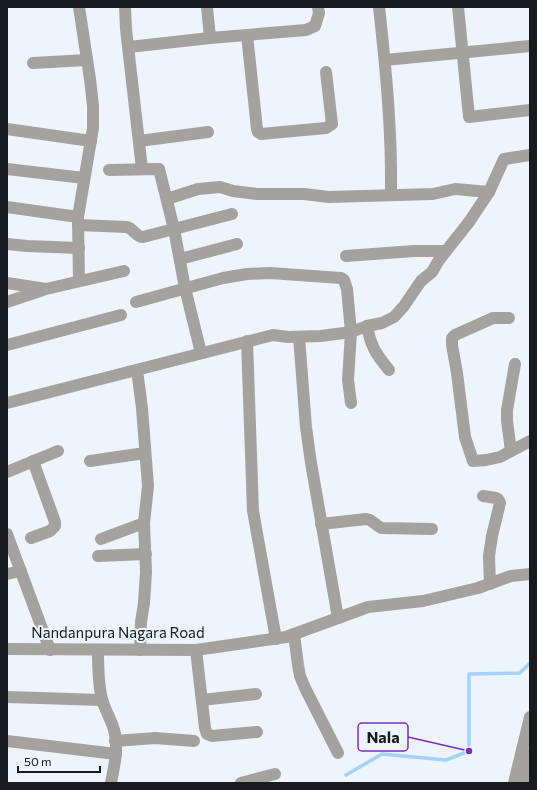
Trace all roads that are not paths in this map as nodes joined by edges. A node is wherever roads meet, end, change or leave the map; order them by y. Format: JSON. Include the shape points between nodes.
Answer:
{"nodes":[{"id":1,"x":79,"y":7,"type":"edge"},
{"id":2,"x":125,"y":7,"type":"edge"},
{"id":3,"x":208,"y":7,"type":"edge"},
{"id":4,"x":318,"y":7,"type":"edge"},
{"id":5,"x":379,"y":7,"type":"edge"},
{"id":6,"x":458,"y":7,"type":"edge"},
{"id":7,"x":247,"y":35,"type":"junction"},
{"id":8,"x":210,"y":38,"type":"junction"},
{"id":9,"x":530,"y":46,"type":"edge"},
{"id":10,"x":128,"y":47,"type":"junction"},
{"id":11,"x":462,"y":53,"type":"junction"},
{"id":12,"x":87,"y":60,"type":"junction"},
{"id":13,"x":385,"y":60,"type":"junction"},
{"id":14,"x":34,"y":62,"type":"dead end"},
{"id":15,"x":326,"y":72,"type":"dead end"},
{"id":16,"x":530,"y":110,"type":"edge"},
{"id":17,"x":7,"y":129,"type":"edge"},
{"id":18,"x":208,"y":132,"type":"dead end"},
{"id":19,"x":91,"y":141,"type":"junction"},
{"id":20,"x":139,"y":141,"type":"junction"},
{"id":21,"x":530,"y":155,"type":"edge"},
{"id":22,"x":7,"y":168,"type":"edge"},
{"id":23,"x":142,"y":169,"type":"junction"},
{"id":24,"x":109,"y":170,"type":"dead end"},
{"id":25,"x":84,"y":178,"type":"junction"},
{"id":26,"x":489,"y":192,"type":"junction"},
{"id":27,"x":391,"y":195,"type":"junction"},
{"id":28,"x":167,"y":199,"type":"junction"},
{"id":29,"x":7,"y":207,"type":"edge"},
{"id":30,"x":232,"y":214,"type":"dead end"},
{"id":31,"x":78,"y":221,"type":"junction"},
{"id":32,"x":174,"y":229,"type":"junction"},
{"id":33,"x":7,"y":244,"type":"edge"},
{"id":34,"x":237,"y":244,"type":"dead end"},
{"id":35,"x":78,"y":248,"type":"junction"},
{"id":36,"x":446,"y":252,"type":"junction"},
{"id":37,"x":346,"y":256,"type":"dead end"},
{"id":38,"x":180,"y":259,"type":"junction"},
{"id":39,"x":124,"y":271,"type":"dead end"},
{"id":40,"x":78,"y":281,"type":"junction"},
{"id":41,"x":7,"y":283,"type":"edge"},
{"id":42,"x":185,"y":288,"type":"junction"},
{"id":43,"x":46,"y":289,"type":"junction"},
{"id":44,"x":7,"y":302,"type":"edge"},
{"id":45,"x":136,"y":302,"type":"dead end"},
{"id":46,"x":121,"y":315,"type":"dead end"},
{"id":47,"x":509,"y":318,"type":"dead end"},
{"id":48,"x":367,"y":326,"type":"junction"},
{"id":49,"x":351,"y":332,"type":"junction"},
{"id":50,"x":299,"y":337,"type":"junction"},
{"id":51,"x":247,"y":341,"type":"junction"},
{"id":52,"x":7,"y":345,"type":"edge"},
{"id":53,"x":201,"y":353,"type":"junction"},
{"id":54,"x":515,"y":364,"type":"dead end"},
{"id":55,"x":137,"y":370,"type":"junction"},
{"id":56,"x":389,"y":370,"type":"dead end"},
{"id":57,"x":351,"y":402,"type":"dead end"},
{"id":58,"x":7,"y":403,"type":"edge"},
{"id":59,"x":530,"y":441,"type":"edge"},
{"id":60,"x":58,"y":451,"type":"dead end"},
{"id":61,"x":511,"y":451,"type":"junction"},
{"id":62,"x":145,"y":453,"type":"junction"},
{"id":63,"x":33,"y":461,"type":"junction"},
{"id":64,"x":90,"y":461,"type":"dead end"},
{"id":65,"x":7,"y":472,"type":"edge"},
{"id":66,"x":483,"y":496,"type":"dead end"},
{"id":67,"x":144,"y":523,"type":"junction"},
{"id":68,"x":321,"y":524,"type":"junction"},
{"id":69,"x":432,"y":529,"type":"dead end"},
{"id":70,"x":7,"y":534,"type":"edge"},
{"id":71,"x":32,"y":538,"type":"dead end"},
{"id":72,"x":101,"y":539,"type":"dead end"},
{"id":73,"x":146,"y":554,"type":"junction"},
{"id":74,"x":98,"y":556,"type":"dead end"},
{"id":75,"x":21,"y":571,"type":"junction"},
{"id":76,"x":7,"y":574,"type":"edge"},
{"id":77,"x":530,"y":574,"type":"edge"},
{"id":78,"x":490,"y":584,"type":"junction"},
{"id":79,"x":338,"y":618,"type":"junction"},
{"id":80,"x":294,"y":634,"type":"junction"},
{"id":81,"x":276,"y":639,"type":"junction"},
{"id":82,"x":7,"y":649,"type":"edge"},
{"id":83,"x":50,"y":650,"type":"junction"},
{"id":84,"x":98,"y":650,"type":"junction"},
{"id":85,"x":140,"y":650,"type":"junction"},
{"id":86,"x":196,"y":650,"type":"junction"},
{"id":87,"x":256,"y":694,"type":"dead end"},
{"id":88,"x":7,"y":697,"type":"edge"},
{"id":89,"x":102,"y":700,"type":"junction"},
{"id":90,"x":202,"y":700,"type":"junction"},
{"id":91,"x":530,"y":717,"type":"edge"},
{"id":92,"x":257,"y":732,"type":"dead end"},
{"id":93,"x":7,"y":741,"type":"edge"},
{"id":94,"x":115,"y":741,"type":"junction"},
{"id":95,"x":194,"y":741,"type":"dead end"},
{"id":96,"x":338,"y":753,"type":"dead end"},
{"id":97,"x":116,"y":754,"type":"junction"},
{"id":98,"x":530,"y":754,"type":"edge"},
{"id":99,"x":275,"y":774,"type":"dead end"},
{"id":100,"x":112,"y":783,"type":"edge"},
{"id":101,"x":241,"y":783,"type":"edge"},
{"id":102,"x":514,"y":783,"type":"edge"},
{"id":103,"x":524,"y":783,"type":"edge"}],
"edges":[{"from":1,"to":12,"type":"street"},
{"from":2,"to":10,"type":"street"},
{"from":3,"to":8,"type":"street"},
{"from":4,"to":7,"type":"street","via":[[315,26],[306,30]]},
{"from":5,"to":13,"type":"street"},
{"from":6,"to":11,"type":"street"},
{"from":7,"to":8,"type":"street"},
{"from":7,"to":15,"type":"street","via":[[257,129],[261,134],[326,128],[332,124]]},
{"from":8,"to":10,"type":"street"},
{"from":9,"to":11,"type":"street"},
{"from":10,"to":20,"type":"street"},
{"from":11,"to":13,"type":"street"},
{"from":11,"to":16,"type":"street","via":[[469,117]]},
{"from":12,"to":14,"type":"street"},
{"from":12,"to":19,"type":"street","via":[[93,106]]},
{"from":13,"to":27,"type":"street","via":[[392,153]]},
{"from":17,"to":19,"type":"street"},
{"from":18,"to":20,"type":"street"},
{"from":19,"to":25,"type":"street"},
{"from":20,"to":23,"type":"street"},
{"from":21,"to":26,"type":"street","via":[[504,159]]},
{"from":22,"to":25,"type":"street"},
{"from":23,"to":24,"type":"street"},
{"from":23,"to":28,"type":"street","via":[[159,169]]},
{"from":25,"to":31,"type":"street"},
{"from":26,"to":27,"type":"street","via":[[455,189],[433,194]]},
{"from":26,"to":36,"type":"street"},
{"from":27,"to":28,"type":"street","via":[[329,197],[257,194],[220,187],[198,189]]},
{"from":28,"to":32,"type":"street"},
{"from":29,"to":31,"type":"street"},
{"from":30,"to":32,"type":"street"},
{"from":31,"to":32,"type":"street","via":[[127,227],[141,237]]},
{"from":31,"to":35,"type":"street"},
{"from":32,"to":38,"type":"street"},
{"from":33,"to":35,"type":"street"},
{"from":34,"to":38,"type":"street"},
{"from":35,"to":40,"type":"street"},
{"from":36,"to":37,"type":"street","via":[[414,251]]},
{"from":36,"to":48,"type":"street","via":[[394,317]]},
{"from":38,"to":42,"type":"street"},
{"from":39,"to":40,"type":"street"},
{"from":40,"to":43,"type":"street"},
{"from":41,"to":43,"type":"street"},
{"from":42,"to":45,"type":"street"},
{"from":42,"to":49,"type":"street","via":[[247,274],[341,278],[347,289]]},
{"from":42,"to":53,"type":"street"},
{"from":43,"to":44,"type":"street"},
{"from":46,"to":52,"type":"street"},
{"from":47,"to":61,"type":"street","via":[[493,318],[455,335],[452,338],[452,345],[465,437],[472,461],[500,457]]},
{"from":48,"to":49,"type":"street"},
{"from":48,"to":56,"type":"street","via":[[372,347]]},
{"from":49,"to":50,"type":"street"},
{"from":49,"to":57,"type":"street","via":[[348,380]]},
{"from":50,"to":51,"type":"street","via":[[273,335]]},
{"from":50,"to":68,"type":"street","via":[[310,463]]},
{"from":51,"to":53,"type":"street"},
{"from":51,"to":81,"type":"street","via":[[253,511]]},
{"from":53,"to":55,"type":"street"},
{"from":54,"to":61,"type":"street","via":[[507,410]]},
{"from":55,"to":58,"type":"street"},
{"from":55,"to":62,"type":"street"},
{"from":59,"to":61,"type":"street"},
{"from":60,"to":63,"type":"street"},
{"from":62,"to":64,"type":"street"},
{"from":62,"to":67,"type":"street","via":[[148,486]]},
{"from":63,"to":65,"type":"street"},
{"from":63,"to":71,"type":"street","via":[[55,526],[50,531]]},
{"from":66,"to":78,"type":"street","via":[[498,499],[500,503],[489,556]]},
{"from":67,"to":72,"type":"street"},
{"from":67,"to":73,"type":"street"},
{"from":68,"to":69,"type":"street","via":[[366,519],[381,528]]},
{"from":68,"to":79,"type":"street"},
{"from":70,"to":75,"type":"street"},
{"from":73,"to":74,"type":"street"},
{"from":73,"to":85,"type":"street"},
{"from":75,"to":76,"type":"street"},
{"from":75,"to":83,"type":"street"},
{"from":77,"to":78,"type":"street","name":"Nandanpura Nagara Road","via":[[511,576]]},
{"from":78,"to":79,"type":"street","name":"Nandanpura Nagara Road","via":[[423,601],[368,607]]},
{"from":79,"to":80,"type":"street","name":"Nandanpura Nagara Road"},
{"from":80,"to":81,"type":"street","name":"Nandanpura Nagara Road"},
{"from":80,"to":96,"type":"street","via":[[300,676]]},
{"from":81,"to":86,"type":"street","name":"Nandanpura Nagara Road"},
{"from":82,"to":83,"type":"street","name":"Nandanpura Nagara Road"},
{"from":83,"to":84,"type":"street","name":"Nandanpura Nagara Road"},
{"from":84,"to":85,"type":"street","name":"Nandanpura Nagara Road"},
{"from":84,"to":89,"type":"street"},
{"from":85,"to":86,"type":"street","name":"Nandanpura Nagara Road"},
{"from":86,"to":90,"type":"street"},
{"from":87,"to":90,"type":"street"},
{"from":88,"to":89,"type":"street"},
{"from":89,"to":94,"type":"street","via":[[110,718]]},
{"from":90,"to":92,"type":"street","via":[[207,734]]},
{"from":91,"to":102,"type":"street"},
{"from":93,"to":97,"type":"street"},
{"from":94,"to":95,"type":"street","via":[[155,738]]},
{"from":94,"to":97,"type":"street"},
{"from":97,"to":100,"type":"street"},
{"from":98,"to":103,"type":"street"},
{"from":99,"to":101,"type":"street"}]}
